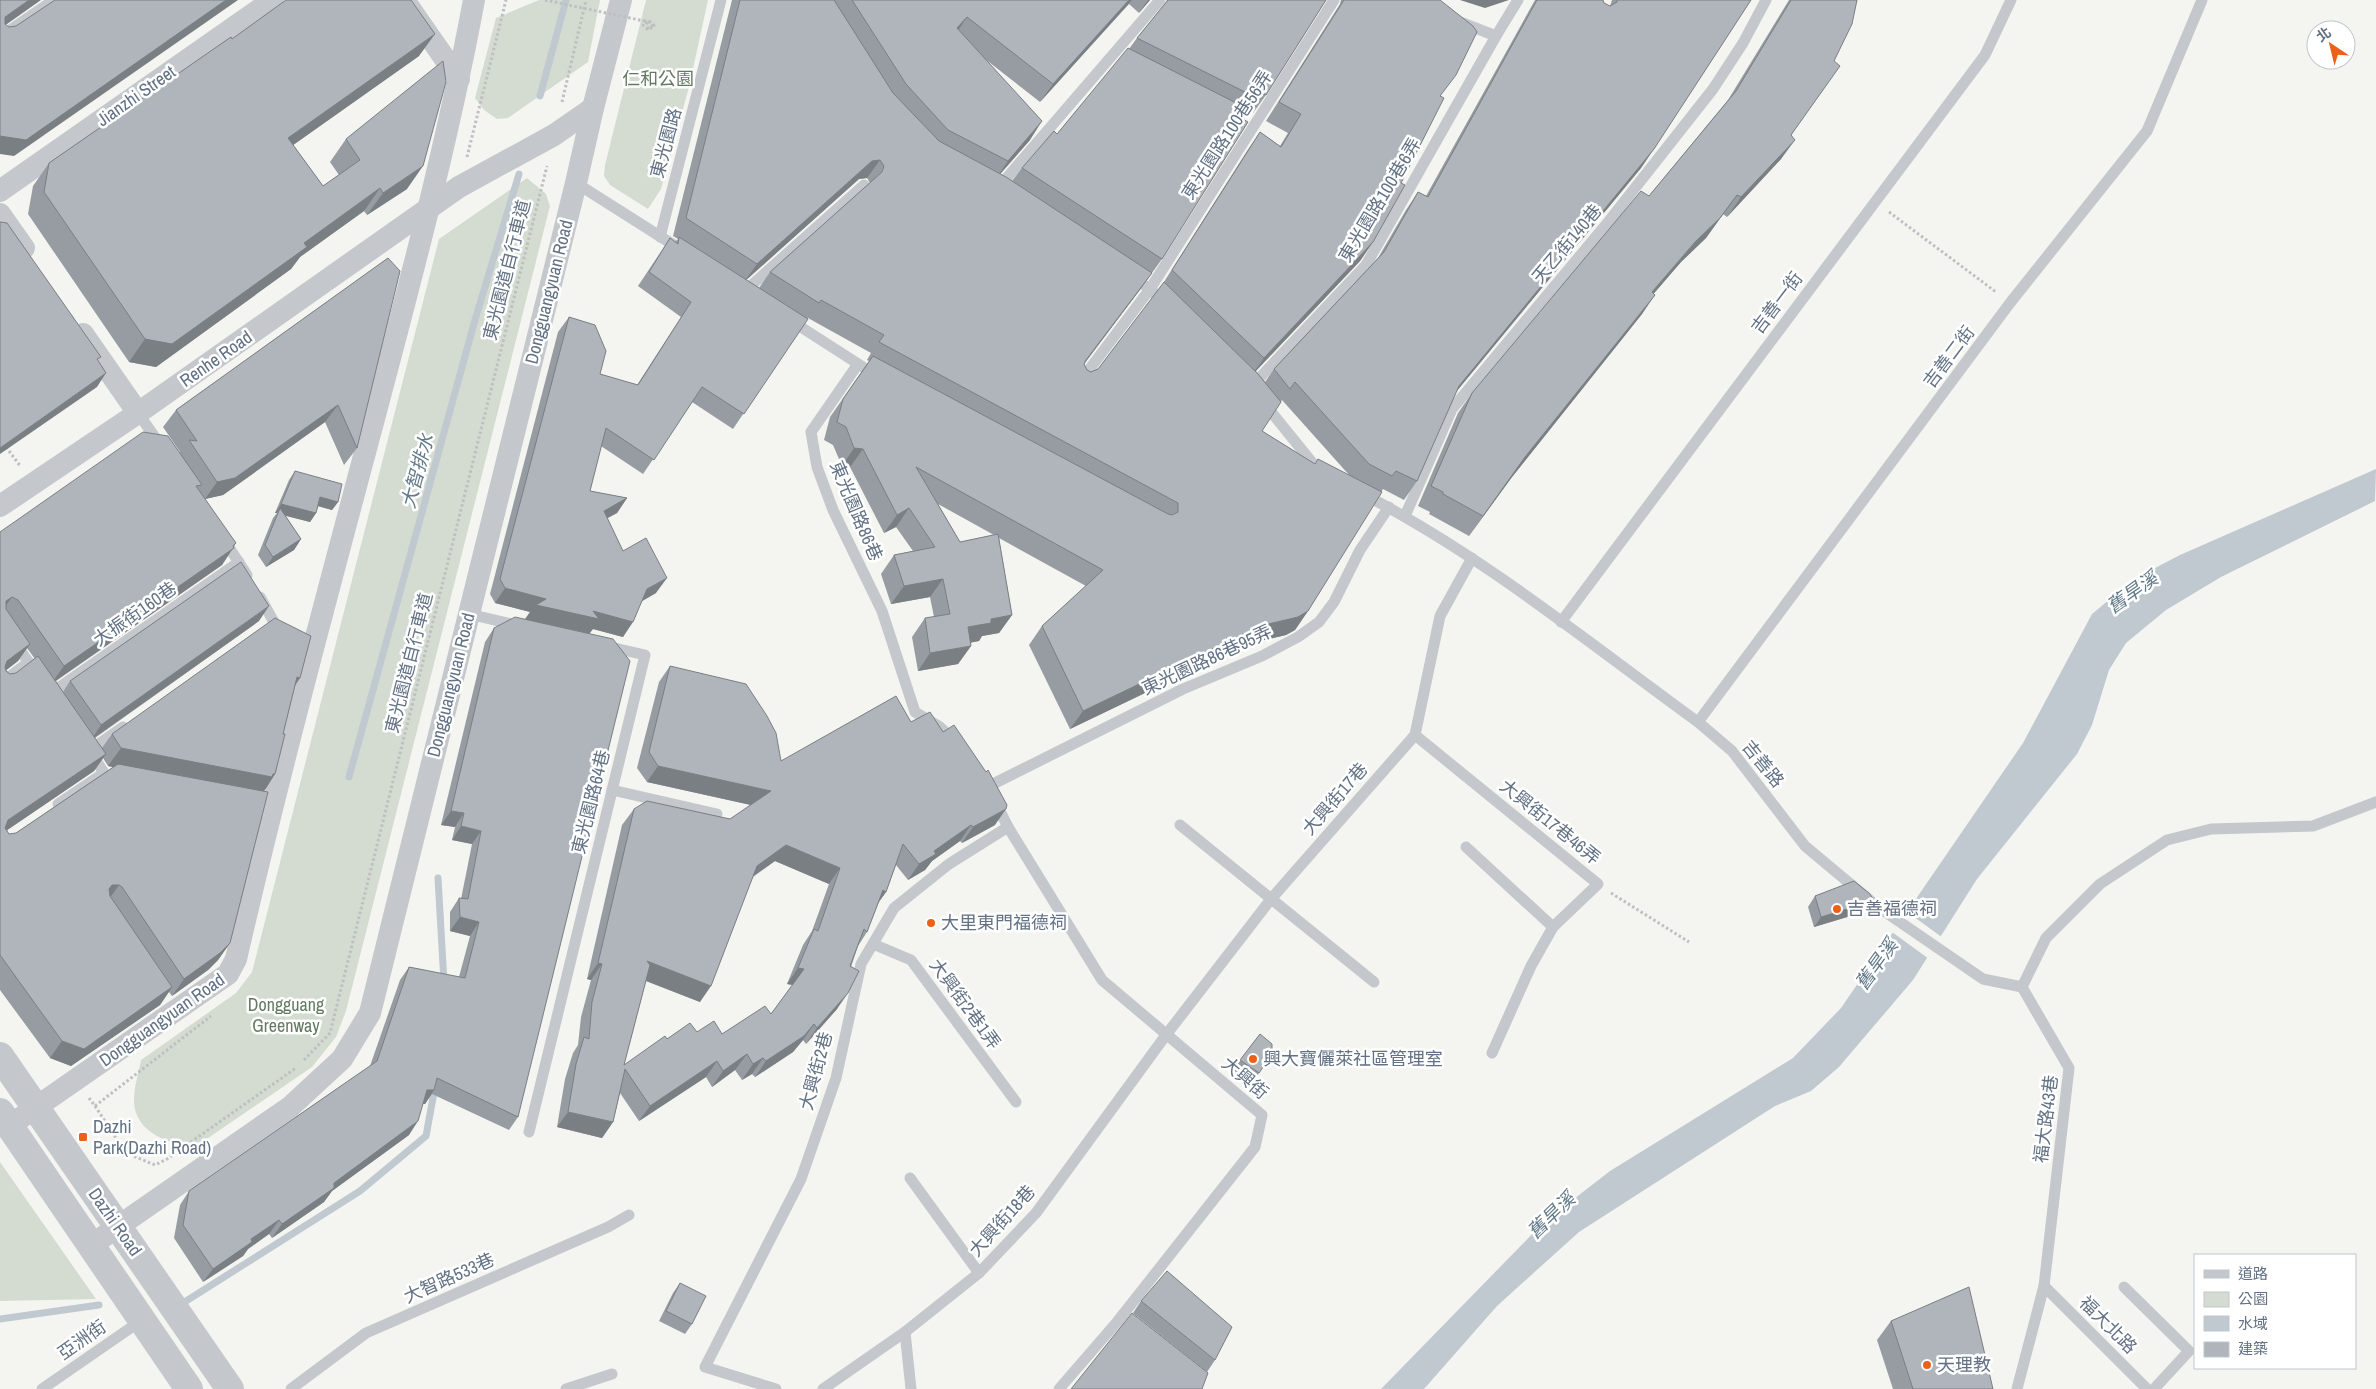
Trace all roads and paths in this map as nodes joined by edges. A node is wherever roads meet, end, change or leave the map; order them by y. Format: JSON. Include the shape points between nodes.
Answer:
{"nodes":[{"id":1,"x":54,"y":0,"type":"edge"},
{"id":2,"x":273,"y":0,"type":"edge"},
{"id":3,"x":404,"y":0,"type":"edge"},
{"id":4,"x":474,"y":0,"type":"edge"},
{"id":5,"x":545,"y":0,"type":"edge"},
{"id":6,"x":586,"y":0,"type":"edge"},
{"id":7,"x":622,"y":0,"type":"edge"},
{"id":8,"x":721,"y":0,"type":"edge"},
{"id":9,"x":1160,"y":0,"type":"edge"},
{"id":10,"x":1334,"y":0,"type":"edge"},
{"id":11,"x":1518,"y":0,"type":"edge"},
{"id":12,"x":1766,"y":0,"type":"edge"},
{"id":13,"x":2011,"y":0,"type":"edge"},
{"id":14,"x":2202,"y":0,"type":"edge"},
{"id":15,"x":1451,"y":18,"type":"edge"},
{"id":16,"x":647,"y":21,"type":"junction"},
{"id":17,"x":1496,"y":36,"type":"junction"},
{"id":18,"x":0,"y":37,"type":"edge"},
{"id":19,"x":460,"y":79,"type":"junction"},
{"id":20,"x":593,"y":108,"type":"junction"},
{"id":21,"x":554,"y":135,"type":"junction"},
{"id":22,"x":576,"y":183,"type":"junction"},
{"id":23,"x":864,"y":185,"type":"edge"},
{"id":24,"x":997,"y":190,"type":"edge"},
{"id":25,"x":0,"y":191,"type":"edge"},
{"id":26,"x":1875,"y":202,"type":"junction"},
{"id":27,"x":430,"y":209,"type":"junction"},
{"id":28,"x":0,"y":214,"type":"edge"},
{"id":29,"x":660,"y":236,"type":"junction"},
{"id":30,"x":691,"y":256,"type":"edge"},
{"id":31,"x":33,"y":262,"type":"edge"},
{"id":32,"x":1126,"y":273,"type":"edge"},
{"id":33,"x":1150,"y":289,"type":"junction"},
{"id":34,"x":745,"y":291,"type":"edge"},
{"id":35,"x":2010,"y":303,"type":"junction"},
{"id":36,"x":777,"y":312,"type":"edge"},
{"id":37,"x":1176,"y":315,"type":"edge"},
{"id":38,"x":72,"y":317,"type":"edge"},
{"id":39,"x":858,"y":364,"type":"junction"},
{"id":40,"x":875,"y":373,"type":"edge"},
{"id":41,"x":1079,"y":383,"type":"edge"},
{"id":42,"x":138,"y":413,"type":"junction"},
{"id":43,"x":0,"y":439,"type":"edge"},
{"id":44,"x":165,"y":452,"type":"edge"},
{"id":45,"x":1337,"y":480,"type":"edge"},
{"id":46,"x":34,"y":484,"type":"junction"},
{"id":47,"x":1354,"y":489,"type":"edge"},
{"id":48,"x":0,"y":506,"type":"edge"},
{"id":49,"x":1389,"y":507,"type":"junction"},
{"id":50,"x":1406,"y":516,"type":"junction"},
{"id":51,"x":218,"y":531,"type":"edge"},
{"id":52,"x":1472,"y":558,"type":"junction"},
{"id":53,"x":239,"y":562,"type":"junction"},
{"id":54,"x":469,"y":614,"type":"junction"},
{"id":55,"x":0,"y":622,"type":"edge"},
{"id":56,"x":1560,"y":622,"type":"junction"},
{"id":57,"x":534,"y":629,"type":"edge"},
{"id":58,"x":289,"y":639,"type":"edge"},
{"id":59,"x":599,"y":644,"type":"edge"},
{"id":60,"x":29,"y":662,"type":"junction"},
{"id":61,"x":0,"y":684,"type":"edge"},
{"id":62,"x":130,"y":722,"type":"edge"},
{"id":63,"x":1698,"y":722,"type":"junction"},
{"id":64,"x":1416,"y":735,"type":"junction"},
{"id":65,"x":962,"y":748,"type":"edge"},
{"id":66,"x":612,"y":790,"type":"junction"},
{"id":67,"x":2376,"y":802,"type":"edge"},
{"id":68,"x":48,"y":811,"type":"edge"},
{"id":69,"x":717,"y":814,"type":"edge"},
{"id":70,"x":1180,"y":825,"type":"dead end"},
{"id":71,"x":1008,"y":828,"type":"junction"},
{"id":72,"x":1466,"y":847,"type":"dead end"},
{"id":73,"x":1598,"y":884,"type":"junction"},
{"id":74,"x":1271,"y":899,"type":"junction"},
{"id":75,"x":1553,"y":927,"type":"junction"},
{"id":76,"x":1689,"y":942,"type":"dead end"},
{"id":77,"x":873,"y":944,"type":"junction"},
{"id":78,"x":1374,"y":982,"type":"dead end"},
{"id":79,"x":2022,"y":987,"type":"junction"},
{"id":80,"x":1166,"y":1035,"type":"junction"},
{"id":81,"x":1492,"y":1053,"type":"dead end"},
{"id":82,"x":0,"y":1056,"type":"edge"},
{"id":83,"x":1016,"y":1102,"type":"dead end"},
{"id":84,"x":95,"y":1106,"type":"dead end"},
{"id":85,"x":35,"y":1109,"type":"junction"},
{"id":86,"x":5,"y":1119,"type":"edge"},
{"id":87,"x":529,"y":1132,"type":"dead end"},
{"id":88,"x":910,"y":1178,"type":"dead end"},
{"id":89,"x":630,"y":1214,"type":"dead end"},
{"id":90,"x":119,"y":1226,"type":"junction"},
{"id":91,"x":90,"y":1246,"type":"junction"},
{"id":92,"x":979,"y":1273,"type":"junction"},
{"id":93,"x":2044,"y":1286,"type":"junction"},
{"id":94,"x":2124,"y":1287,"type":"dead end"},
{"id":95,"x":142,"y":1320,"type":"junction"},
{"id":96,"x":906,"y":1332,"type":"junction"},
{"id":97,"x":612,"y":1374,"type":"dead end"},
{"id":98,"x":42,"y":1389,"type":"edge"},
{"id":99,"x":189,"y":1389,"type":"edge"},
{"id":100,"x":230,"y":1389,"type":"edge"},
{"id":101,"x":291,"y":1389,"type":"edge"},
{"id":102,"x":566,"y":1389,"type":"edge"},
{"id":103,"x":776,"y":1389,"type":"edge"},
{"id":104,"x":823,"y":1389,"type":"edge"},
{"id":105,"x":911,"y":1389,"type":"edge"},
{"id":106,"x":1059,"y":1389,"type":"edge"},
{"id":107,"x":2017,"y":1389,"type":"edge"},
{"id":108,"x":2147,"y":1389,"type":"edge"},
{"id":109,"x":2154,"y":1389,"type":"edge"}],
"edges":[{"from":1,"to":18,"type":"lane"},
{"from":2,"to":25,"type":"street","name":"Jianzhi Street"},
{"from":3,"to":19,"type":"street"},
{"from":4,"to":19,"type":"street","name":"Dongguangyuan Road"},
{"from":5,"to":16,"type":"path","bridge":true},
{"from":6,"to":21,"type":"path","name":"東光園道自行車道"},
{"from":7,"to":20,"type":"street","name":"Dongguangyuan Road"},
{"from":8,"to":29,"type":"lane","name":"東光園路"},
{"from":9,"to":24,"type":"lane","via":[[1113,60]]},
{"from":10,"to":33,"type":"lane","name":"東光園路100巷56弄","via":[[1295,64],[1246,126]]},
{"from":11,"to":17,"type":"lane","name":"東光園路100巷6弄"},
{"from":12,"to":50,"type":"lane","name":"天乙街140巷","via":[[1713,89],[1610,220],[1452,408]]},
{"from":13,"to":26,"type":"lane","name":"吉善一街","via":[[1986,55]]},
{"from":14,"to":35,"type":"lane","name":"吉善二街","via":[[2147,131]]},
{"from":15,"to":17,"type":"lane"},
{"from":16,"to":16,"type":"path","via":[[652,26],[648,28],[646,25],[648,20],[654,23],[654,26],[648,30],[643,25]]},
{"from":17,"to":45,"type":"lane","name":"東光園路100巷6弄","via":[[1366,265],[1247,384],[1319,471]]},
{"from":19,"to":27,"type":"street","name":"Dongguangyuan Road"},
{"from":20,"to":21,"type":"street","name":"Renhe Road"},
{"from":20,"to":22,"type":"street","name":"Dongguangyuan Road"},
{"from":21,"to":27,"type":"street","name":"Renhe Road","via":[[460,187]]},
{"from":21,"to":84,"type":"path","name":"東光園道自行車道","via":[[330,1033],[298,1066],[154,1165],[126,1153]]},
{"from":22,"to":29,"type":"lane"},
{"from":22,"to":54,"type":"street","name":"Dongguangyuan Road"},
{"from":23,"to":34,"type":"lane"},
{"from":26,"to":35,"type":"path"},
{"from":26,"to":56,"type":"lane","name":"吉善一街"},
{"from":27,"to":42,"type":"street","name":"Renhe Road"},
{"from":27,"to":85,"type":"street","name":"Dongguangyuan Road","via":[[267,804],[236,959],[228,974],[172,1008]]},
{"from":28,"to":31,"type":"street"},
{"from":29,"to":30,"type":"lane"},
{"from":32,"to":33,"type":"lane"},
{"from":33,"to":37,"type":"lane"},
{"from":33,"to":41,"type":"lane","name":"東光園路100巷56弄"},
{"from":35,"to":63,"type":"lane","name":"吉善二街"},
{"from":36,"to":39,"type":"lane"},
{"from":38,"to":42,"type":"street"},
{"from":39,"to":40,"type":"lane"},
{"from":39,"to":65,"type":"lane","name":"東光園路86巷","via":[[811,432],[817,467],[833,510],[882,612],[915,712],[940,727]]},
{"from":42,"to":44,"type":"lane"},
{"from":42,"to":46,"type":"street","name":"Renhe Road"},
{"from":43,"to":46,"type":"path"},
{"from":46,"to":48,"type":"street","name":"Renhe Road"},
{"from":47,"to":49,"type":"lane"},
{"from":49,"to":50,"type":"lane"},
{"from":49,"to":71,"type":"lane","name":"東光園路86巷95弄","via":[[1319,622],[1262,656],[1183,689],[985,783]]},
{"from":50,"to":52,"type":"lane"},
{"from":51,"to":53,"type":"lane"},
{"from":52,"to":56,"type":"lane","name":"吉善路"},
{"from":52,"to":64,"type":"lane","via":[[1440,616]]},
{"from":53,"to":58,"type":"lane","via":[[270,622],[281,636]]},
{"from":53,"to":60,"type":"lane","name":"大振街160巷","via":[[54,697]]},
{"from":54,"to":57,"type":"lane"},
{"from":54,"to":90,"type":"street","name":"Dongguangyuan Road","via":[[370,1013],[342,1059],[290,1107]]},
{"from":55,"to":60,"type":"lane"},
{"from":56,"to":63,"type":"lane","name":"吉善路"},
{"from":59,"to":66,"type":"lane","name":"東光園路64巷","via":[[645,655]]},
{"from":60,"to":61,"type":"lane"},
{"from":62,"to":68,"type":"lane","via":[[87,746],[109,774]]},
{"from":63,"to":79,"type":"lane","name":"吉善路","via":[[1732,751],[1805,846],[1878,907],[1983,979]]},
{"from":64,"to":73,"type":"lane","name":"大興街17巷46弄"},
{"from":64,"to":74,"type":"lane","name":"大興街17巷"},
{"from":66,"to":69,"type":"lane"},
{"from":66,"to":87,"type":"lane","name":"東光園路64巷"},
{"from":67,"to":79,"type":"lane","via":[[2313,826],[2211,829],[2168,840],[2100,884],[2046,938]]},
{"from":70,"to":74,"type":"lane"},
{"from":71,"to":77,"type":"lane","name":"大興街2巷","via":[[949,864],[894,908]]},
{"from":71,"to":80,"type":"lane","name":"大興街","via":[[1102,980]]},
{"from":72,"to":75,"type":"lane"},
{"from":73,"to":75,"type":"lane","name":"大興街17巷46弄"},
{"from":73,"to":76,"type":"path"},
{"from":74,"to":78,"type":"lane"},
{"from":74,"to":80,"type":"lane","name":"大興街17巷"},
{"from":75,"to":81,"type":"lane","name":"大興街17巷46弄","via":[[1531,966]]},
{"from":77,"to":83,"type":"lane","name":"大興街2巷1弄","via":[[911,960]]},
{"from":77,"to":103,"type":"lane","name":"大興街2巷","via":[[861,964],[836,1078],[801,1179],[705,1366]]},
{"from":79,"to":93,"type":"lane","name":"福大路43巷","via":[[2069,1068]]},
{"from":80,"to":92,"type":"lane","name":"大興街18巷","via":[[1036,1213]]},
{"from":80,"to":106,"type":"lane","name":"大興街","via":[[1262,1115],[1255,1147],[1120,1325]]},
{"from":82,"to":85,"type":"street","name":"Dazhi Road"},
{"from":85,"to":86,"type":"street","name":"Dongguangyuan Road"},
{"from":85,"to":90,"type":"street","name":"Dazhi Road"},
{"from":86,"to":91,"type":"street","name":"Dazhi Road"},
{"from":88,"to":92,"type":"lane"},
{"from":89,"to":101,"type":"lane","name":"大智路533巷","via":[[608,1227],[366,1333]]},
{"from":90,"to":91,"type":"street","name":"Dongguangyuan Road"},
{"from":90,"to":100,"type":"street","name":"Dazhi Road"},
{"from":91,"to":95,"type":"street","name":"Dazhi Road"},
{"from":92,"to":96,"type":"lane","name":"大興街18巷"},
{"from":93,"to":107,"type":"lane","name":"福大路43巷"},
{"from":93,"to":108,"type":"lane","name":"福大北路"},
{"from":94,"to":109,"type":"lane","via":[[2189,1351]]},
{"from":95,"to":98,"type":"lane","name":"亞洲街"},
{"from":95,"to":99,"type":"street","name":"Dazhi Road"},
{"from":96,"to":104,"type":"lane","name":"大興街18巷"},
{"from":96,"to":105,"type":"lane"},
{"from":97,"to":102,"type":"lane"}]}
